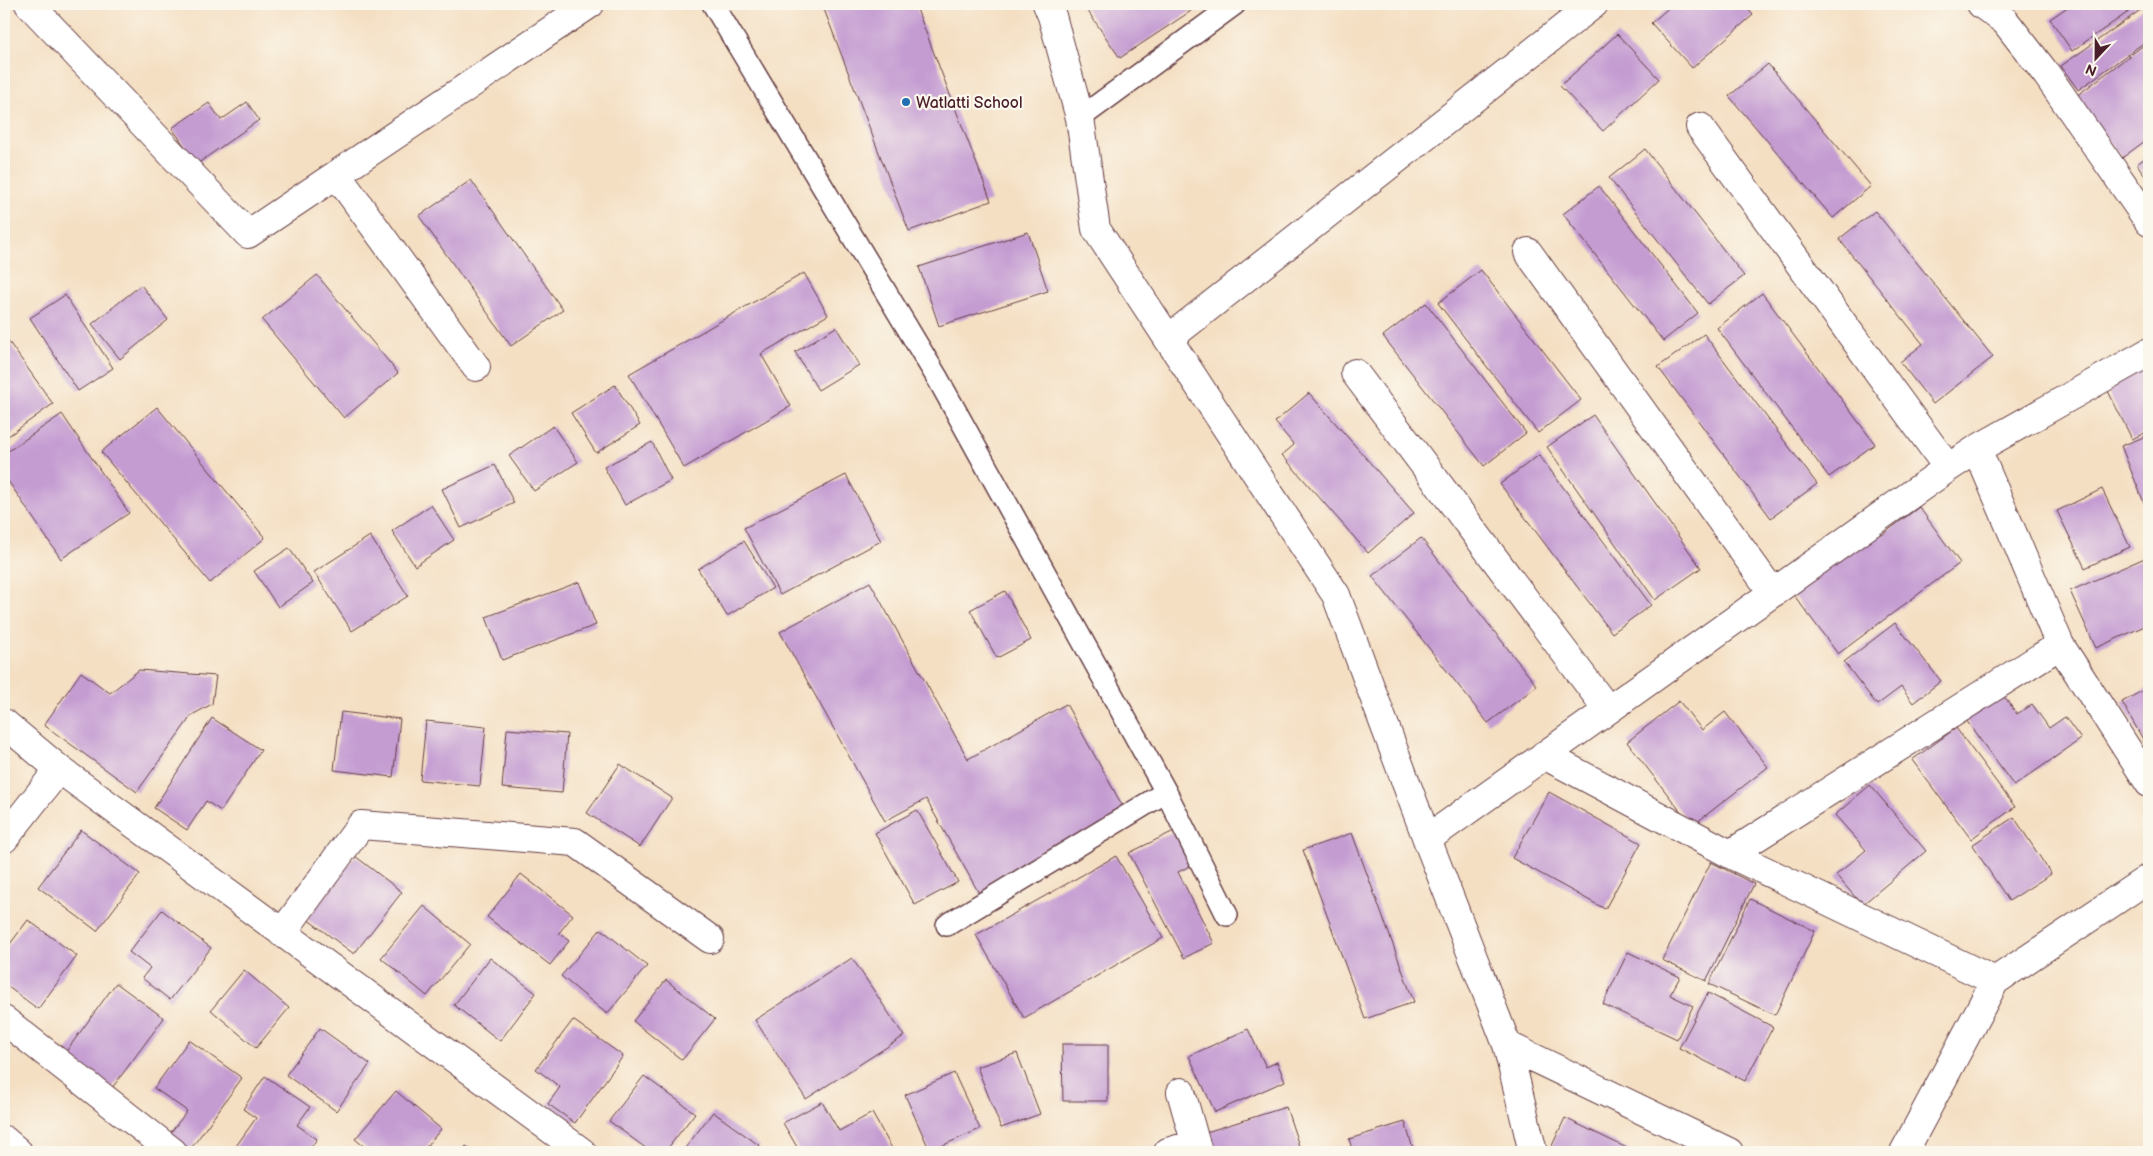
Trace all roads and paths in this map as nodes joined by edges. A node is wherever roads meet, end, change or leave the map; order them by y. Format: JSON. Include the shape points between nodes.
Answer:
{"nodes":[{"id":1,"x":30,"y":4,"type":"edge"},
{"id":2,"x":590,"y":4,"type":"edge"},
{"id":3,"x":713,"y":4,"type":"edge"},
{"id":4,"x":1047,"y":4,"type":"edge"},
{"id":5,"x":1235,"y":4,"type":"edge"},
{"id":6,"x":1594,"y":4,"type":"edge"},
{"id":7,"x":1981,"y":4,"type":"edge"},
{"id":8,"x":1080,"y":118,"type":"junction"},
{"id":9,"x":1700,"y":127,"type":"dead end"},
{"id":10,"x":337,"y":174,"type":"junction"},
{"id":11,"x":2149,"y":222,"type":"edge"},
{"id":12,"x":1528,"y":252,"type":"dead end"},
{"id":13,"x":1168,"y":339,"type":"junction"},
{"id":14,"x":2149,"y":352,"type":"edge"},
{"id":15,"x":476,"y":367,"type":"dead end"},
{"id":16,"x":1355,"y":373,"type":"dead end"},
{"id":17,"x":1978,"y":448,"type":"junction"},
{"id":18,"x":1948,"y":468,"type":"junction"},
{"id":19,"x":1773,"y":593,"type":"junction"},
{"id":20,"x":2060,"y":645,"type":"junction"},
{"id":21,"x":1608,"y":710,"type":"junction"},
{"id":22,"x":4,"y":723,"type":"edge"},
{"id":23,"x":1544,"y":755,"type":"junction"},
{"id":24,"x":59,"y":769,"type":"junction"},
{"id":25,"x":2149,"y":783,"type":"edge"},
{"id":26,"x":1166,"y":792,"type":"junction"},
{"id":27,"x":4,"y":839,"type":"edge"},
{"id":28,"x":1427,"y":840,"type":"junction"},
{"id":29,"x":1730,"y":854,"type":"junction"},
{"id":30,"x":2149,"y":878,"type":"edge"},
{"id":31,"x":1226,"y":915,"type":"dead end"},
{"id":32,"x":946,"y":925,"type":"dead end"},
{"id":33,"x":282,"y":933,"type":"junction"},
{"id":34,"x":710,"y":939,"type":"dead end"},
{"id":35,"x":1995,"y":981,"type":"junction"},
{"id":36,"x":4,"y":1020,"type":"edge"},
{"id":37,"x":1507,"y":1045,"type":"junction"},
{"id":38,"x":1180,"y":1092,"type":"dead end"},
{"id":39,"x":4,"y":1140,"type":"edge"},
{"id":40,"x":1196,"y":1148,"type":"edge"},
{"id":41,"x":18,"y":1152,"type":"edge"},
{"id":42,"x":173,"y":1152,"type":"edge"},
{"id":43,"x":582,"y":1152,"type":"edge"},
{"id":44,"x":1168,"y":1152,"type":"edge"},
{"id":45,"x":1533,"y":1152,"type":"edge"},
{"id":46,"x":1730,"y":1152,"type":"edge"},
{"id":47,"x":1904,"y":1152,"type":"edge"}],
"edges":[{"from":1,"to":10,"type":"street","via":[[248,234]]},
{"from":2,"to":10,"type":"street"},
{"from":3,"to":26,"type":"lane","via":[[938,379]]},
{"from":4,"to":8,"type":"street"},
{"from":5,"to":8,"type":"lane"},
{"from":6,"to":13,"type":"street"},
{"from":7,"to":11,"type":"street","via":[[2005,21],[2047,75]]},
{"from":8,"to":13,"type":"street","via":[[1096,229]]},
{"from":9,"to":18,"type":"street"},
{"from":10,"to":15,"type":"street"},
{"from":12,"to":19,"type":"street"},
{"from":13,"to":28,"type":"street","via":[[1336,596]]},
{"from":14,"to":17,"type":"street"},
{"from":16,"to":21,"type":"street"},
{"from":17,"to":18,"type":"street"},
{"from":17,"to":20,"type":"street"},
{"from":18,"to":19,"type":"street"},
{"from":19,"to":21,"type":"street"},
{"from":20,"to":25,"type":"street"},
{"from":20,"to":29,"type":"street"},
{"from":21,"to":23,"type":"street"},
{"from":22,"to":24,"type":"street"},
{"from":23,"to":28,"type":"street"},
{"from":23,"to":29,"type":"street"},
{"from":24,"to":27,"type":"street"},
{"from":24,"to":33,"type":"street"},
{"from":26,"to":31,"type":"lane"},
{"from":26,"to":32,"type":"lane"},
{"from":28,"to":37,"type":"street"},
{"from":29,"to":35,"type":"street"},
{"from":30,"to":35,"type":"street"},
{"from":33,"to":34,"type":"street","via":[[361,824],[575,842]]},
{"from":33,"to":43,"type":"street"},
{"from":35,"to":47,"type":"street"},
{"from":36,"to":42,"type":"street"},
{"from":37,"to":45,"type":"street"},
{"from":37,"to":46,"type":"street"},
{"from":38,"to":40,"type":"street"},
{"from":39,"to":41,"type":"street"},
{"from":40,"to":44,"type":"street"}]}
